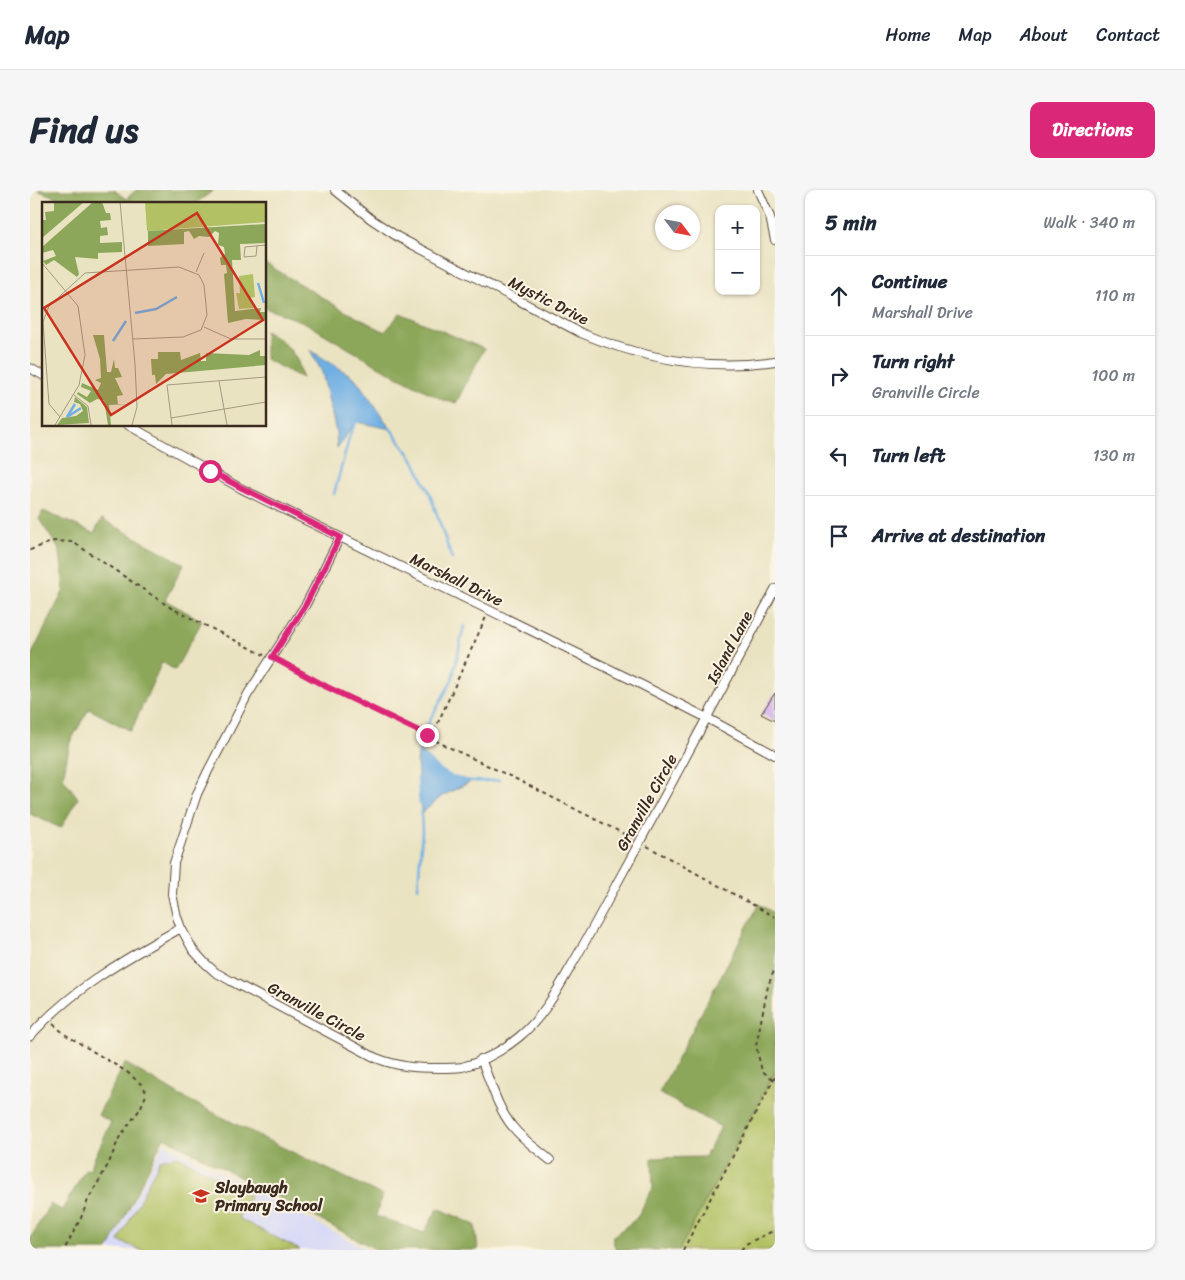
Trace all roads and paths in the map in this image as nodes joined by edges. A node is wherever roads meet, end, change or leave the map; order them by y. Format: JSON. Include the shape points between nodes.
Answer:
{"nodes":[{"id":1,"x":335,"y":190,"type":"edge"},
{"id":2,"x":758,"y":190,"type":"edge"},
{"id":3,"x":775,"y":240,"type":"edge"},
{"id":4,"x":775,"y":362,"type":"edge"},
{"id":5,"x":30,"y":368,"type":"edge"},
{"id":6,"x":42,"y":375,"type":"edge"},
{"id":7,"x":130,"y":426,"type":"edge"},
{"id":8,"x":340,"y":537,"type":"junction"},
{"id":9,"x":30,"y":550,"type":"edge"},
{"id":10,"x":775,"y":588,"type":"edge"},
{"id":11,"x":486,"y":617,"type":"dead end"},
{"id":12,"x":264,"y":654,"type":"dead end"},
{"id":13,"x":272,"y":657,"type":"junction"},
{"id":14,"x":707,"y":718,"type":"junction"},
{"id":15,"x":431,"y":738,"type":"junction"},
{"id":16,"x":775,"y":755,"type":"edge"},
{"id":17,"x":632,"y":838,"type":"dead end"},
{"id":18,"x":647,"y":846,"type":"dead end"},
{"id":19,"x":775,"y":917,"type":"edge"},
{"id":20,"x":181,"y":928,"type":"junction"},
{"id":21,"x":775,"y":968,"type":"edge"},
{"id":22,"x":53,"y":1024,"type":"dead end"},
{"id":23,"x":30,"y":1036,"type":"edge"},
{"id":24,"x":482,"y":1059,"type":"junction"},
{"id":25,"x":774,"y":1078,"type":"edge"},
{"id":26,"x":550,"y":1160,"type":"dead end"},
{"id":27,"x":775,"y":1230,"type":"edge"},
{"id":28,"x":64,"y":1250,"type":"edge"},
{"id":29,"x":683,"y":1250,"type":"edge"},
{"id":30,"x":741,"y":1250,"type":"edge"}],
"edges":[{"from":1,"to":4,"type":"street","name":"Mystic Drive","via":[[371,219],[411,244],[597,340],[649,356],[691,363]]},
{"from":2,"to":3,"type":"street"},
{"from":5,"to":6,"type":"street"},
{"from":7,"to":8,"type":"street","name":"Marshall Drive"},
{"from":8,"to":13,"type":"street","name":"Granville Circle","via":[[306,604]]},
{"from":8,"to":14,"type":"street","name":"Marshall Drive"},
{"from":9,"to":12,"type":"path","via":[[54,541],[72,542],[171,608]]},
{"from":10,"to":14,"type":"street","name":"Island Lane"},
{"from":11,"to":15,"type":"path"},
{"from":13,"to":15,"type":"path"},
{"from":13,"to":20,"type":"street","name":"Granville Circle","via":[[244,703],[189,815],[174,863],[172,881],[174,906]]},
{"from":14,"to":16,"type":"street","name":"Marshall Drive"},
{"from":14,"to":24,"type":"street","name":"Granville Circle","via":[[556,993],[524,1033]]},
{"from":15,"to":17,"type":"path"},
{"from":18,"to":19,"type":"path"},
{"from":20,"to":23,"type":"street","via":[[88,984]]},
{"from":20,"to":24,"type":"street","name":"Granville Circle","via":[[193,950],[215,972],[376,1058],[421,1068],[459,1067]]},
{"from":21,"to":25,"type":"path","via":[[768,986],[756,1046],[762,1071]]},
{"from":22,"to":28,"type":"path","via":[[130,1074],[146,1095],[119,1138]]},
{"from":24,"to":26,"type":"street","via":[[511,1125]]},
{"from":25,"to":29,"type":"path"},
{"from":27,"to":30,"type":"path","via":[[746,1244]]}]}
